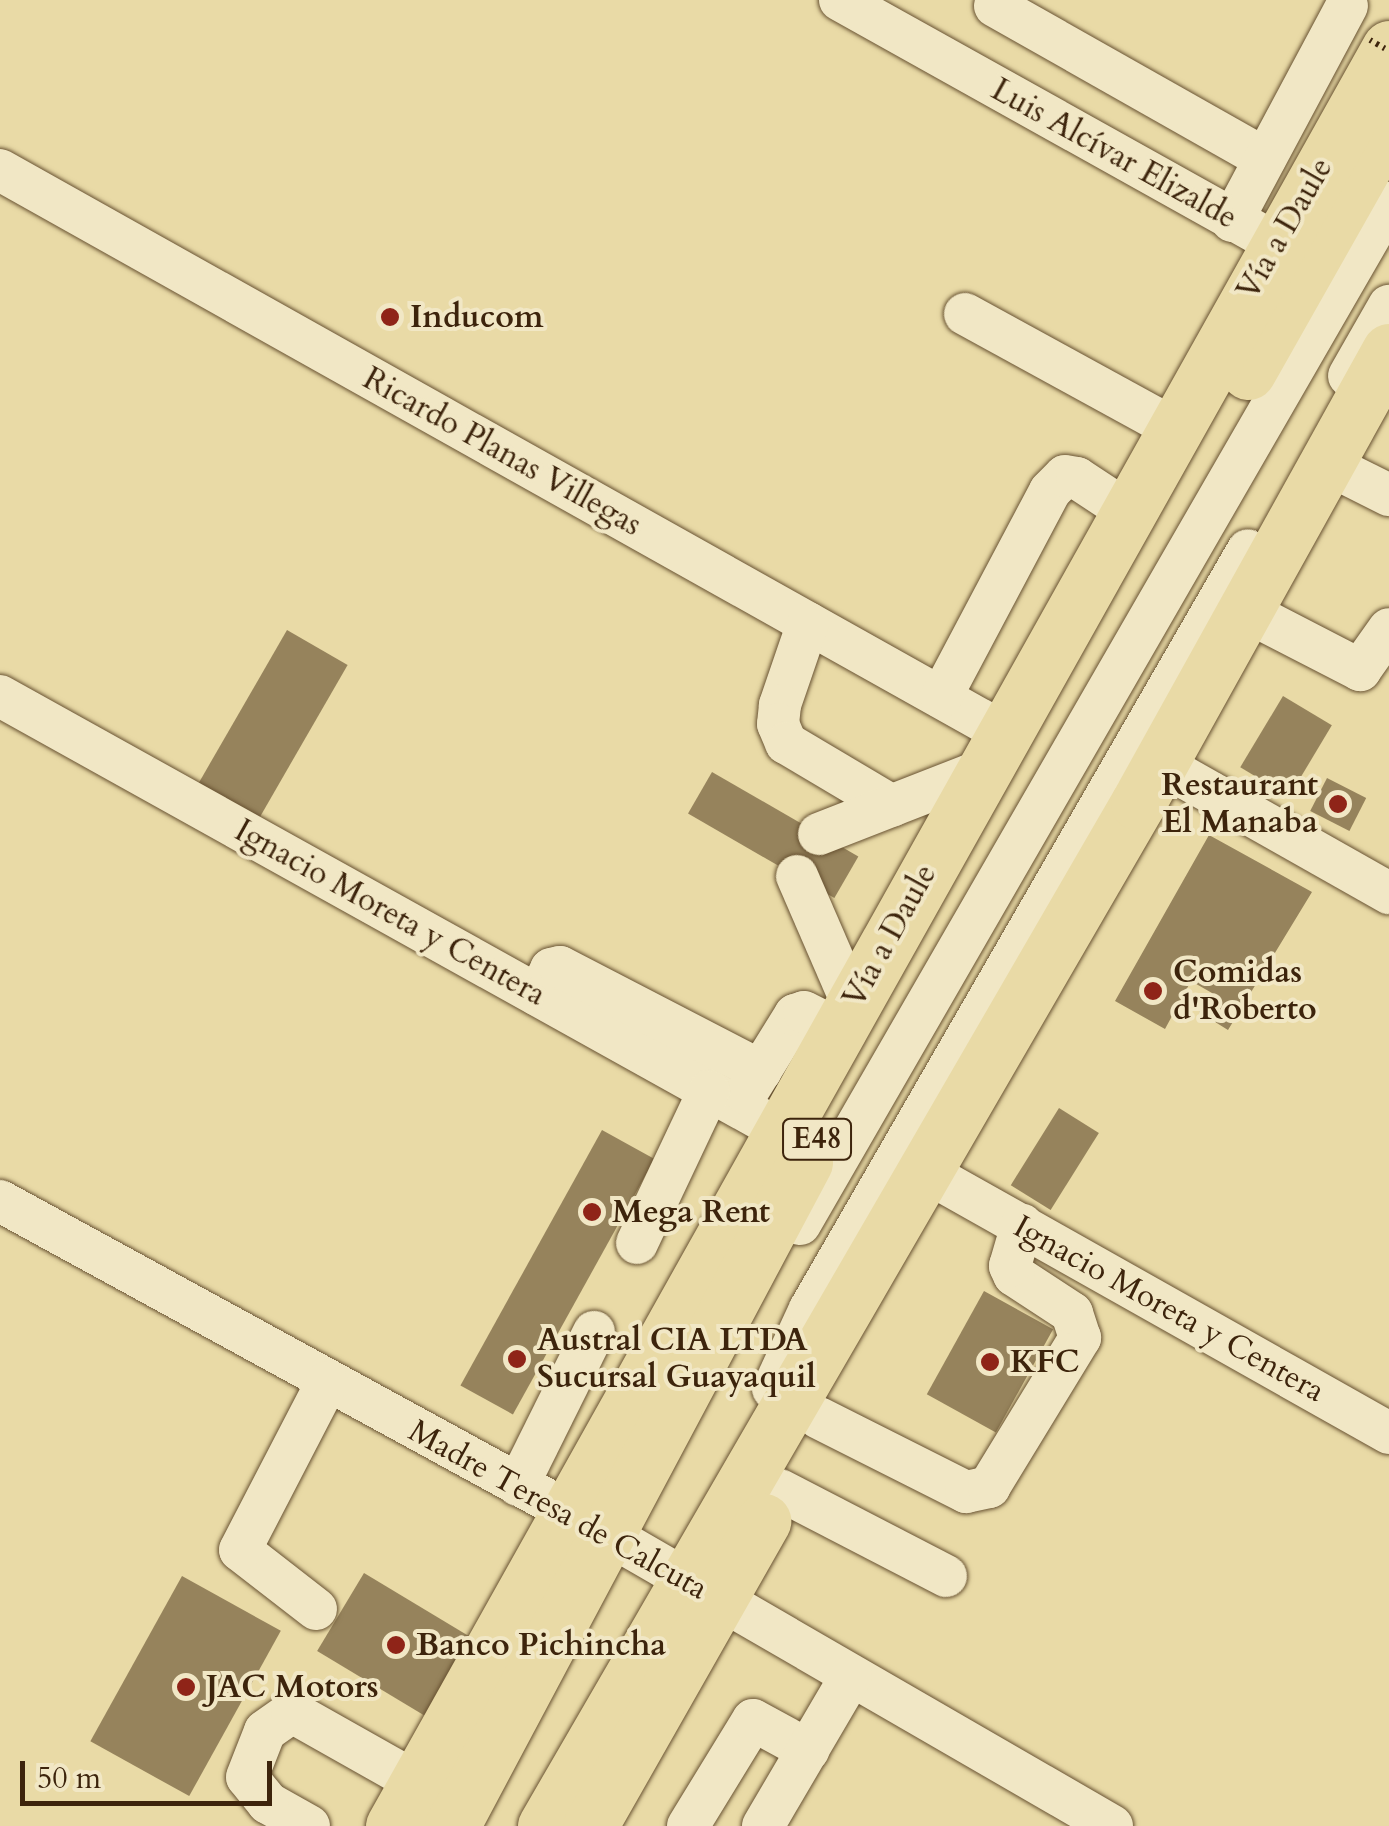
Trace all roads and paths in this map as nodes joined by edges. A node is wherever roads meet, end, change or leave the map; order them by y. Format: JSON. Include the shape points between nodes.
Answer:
{"nodes":[{"id":1,"x":840,"y":0,"type":"edge"},
{"id":2,"x":995,"y":6,"type":"dead end"},
{"id":3,"x":1374,"y":36,"type":"edge"},
{"id":4,"x":1389,"y":124,"type":"edge"},
{"id":5,"x":1264,"y":159,"type":"junction"},
{"id":6,"x":0,"y":170,"type":"edge"},
{"id":7,"x":1389,"y":203,"type":"edge"},
{"id":8,"x":1290,"y":252,"type":"junction"},
{"id":9,"x":1389,"y":307,"type":"edge"},
{"id":10,"x":965,"y":314,"type":"dead end"},
{"id":11,"x":1389,"y":351,"type":"edge"},
{"id":12,"x":1389,"y":401,"type":"edge"},
{"id":13,"x":1174,"y":429,"type":"junction"},
{"id":14,"x":1369,"y":485,"type":"edge"},
{"id":15,"x":1127,"y":511,"type":"junction"},
{"id":16,"x":1266,"y":622,"type":"junction"},
{"id":17,"x":808,"y":623,"type":"junction"},
{"id":18,"x":1389,"y":629,"type":"edge"},
{"id":19,"x":0,"y":696,"type":"edge"},
{"id":20,"x":941,"y":697,"type":"junction"},
{"id":21,"x":994,"y":751,"type":"junction"},
{"id":22,"x":1182,"y":776,"type":"junction"},
{"id":23,"x":892,"y":806,"type":"junction"},
{"id":24,"x":819,"y":834,"type":"dead end"},
{"id":25,"x":797,"y":876,"type":"dead end"},
{"id":26,"x":1389,"y":893,"type":"edge"},
{"id":27,"x":1046,"y":988,"type":"junction"},
{"id":28,"x":538,"y":995,"type":"junction"},
{"id":29,"x":845,"y":1016,"type":"junction"},
{"id":30,"x":761,"y":1071,"type":"junction"},
{"id":31,"x":743,"y":1109,"type":"junction"},
{"id":32,"x":949,"y":1185,"type":"junction"},
{"id":33,"x":0,"y":1201,"type":"edge"},
{"id":34,"x":1022,"y":1225,"type":"junction"},
{"id":35,"x":637,"y":1242,"type":"dead end"},
{"id":36,"x":594,"y":1332,"type":"dead end"},
{"id":37,"x":319,"y":1378,"type":"junction"},
{"id":38,"x":820,"y":1418,"type":"junction"},
{"id":39,"x":1389,"y":1433,"type":"edge"},
{"id":40,"x":518,"y":1485,"type":"junction"},
{"id":41,"x":780,"y":1490,"type":"junction"},
{"id":42,"x":244,"y":1496,"type":"dead end"},
{"id":43,"x":580,"y":1529,"type":"junction"},
{"id":44,"x":946,"y":1576,"type":"dead end"},
{"id":45,"x":702,"y":1590,"type":"junction"},
{"id":46,"x":316,"y":1609,"type":"dead end"},
{"id":47,"x":851,"y":1676,"type":"junction"},
{"id":48,"x":808,"y":1750,"type":"junction"},
{"id":49,"x":406,"y":1804,"type":"edge"},
{"id":50,"x":309,"y":1826,"type":"edge"},
{"id":51,"x":452,"y":1826,"type":"edge"},
{"id":52,"x":545,"y":1826,"type":"edge"},
{"id":53,"x":590,"y":1826,"type":"edge"},
{"id":54,"x":688,"y":1826,"type":"edge"},
{"id":55,"x":764,"y":1826,"type":"edge"},
{"id":56,"x":1112,"y":1826,"type":"edge"}],
"edges":[{"from":1,"to":8,"type":"street","name":"Luis Alcívar Elizalde"},
{"from":2,"to":5,"type":"street"},
{"from":3,"to":5,"type":"street"},
{"from":3,"to":8,"type":"main road","name":"Vía a Daule","number":"E48"},
{"from":4,"to":8,"type":"main road","name":"Vía a Daule","number":"E48"},
{"from":5,"to":8,"type":"street"},
{"from":6,"to":17,"type":"street","name":"Ricardo Planas Villegas"},
{"from":7,"to":8,"type":"street","name":"Vía a Daule"},
{"from":8,"to":9,"type":"street","name":"Luis Alcívar Elizalde"},
{"from":8,"to":13,"type":"main road","name":"Vía a Daule","number":"E48"},
{"from":8,"to":43,"type":"main road","name":"Vía a Daule","number":"E48","via":[[826,1122]]},
{"from":8,"to":43,"type":"street","name":"Vía a Daule","via":[[695,1406]]},
{"from":9,"to":45,"type":"street","via":[[810,1310]]},
{"from":10,"to":13,"type":"street"},
{"from":11,"to":27,"type":"main road"},
{"from":12,"to":14,"type":"main road"},
{"from":13,"to":15,"type":"main road","name":"Vía a Daule","number":"E48"},
{"from":14,"to":16,"type":"main road"},
{"from":15,"to":20,"type":"street","via":[[1077,478],[1065,476],[1050,491]]},
{"from":15,"to":21,"type":"main road","name":"Vía a Daule","number":"E48"},
{"from":16,"to":18,"type":"street","via":[[1360,670]]},
{"from":16,"to":22,"type":"main road"},
{"from":17,"to":20,"type":"street","name":"Ricardo Planas Villegas"},
{"from":17,"to":23,"type":"street","via":[[780,705],[786,743]]},
{"from":19,"to":28,"type":"street","name":"Ignacio Moreta y Centera"},
{"from":20,"to":21,"type":"street","name":"Ricardo Planas Villegas"},
{"from":21,"to":23,"type":"street"},
{"from":21,"to":29,"type":"main road","name":"Vía a Daule","number":"E48"},
{"from":22,"to":26,"type":"street"},
{"from":22,"to":27,"type":"main road"},
{"from":23,"to":24,"type":"street"},
{"from":25,"to":29,"type":"street"},
{"from":27,"to":32,"type":"main road"},
{"from":27,"to":45,"type":"main road"},
{"from":28,"to":30,"type":"street","via":[[552,969],[560,967]]},
{"from":28,"to":31,"type":"street","name":"Ignacio Moreta y Centera"},
{"from":29,"to":30,"type":"street","via":[[795,1016]]},
{"from":29,"to":31,"type":"main road","name":"Vía a Daule","number":"E48"},
{"from":30,"to":31,"type":"street"},
{"from":31,"to":35,"type":"street"},
{"from":31,"to":43,"type":"main road","name":"Vía a Daule","number":"E48"},
{"from":32,"to":34,"type":"street","name":"Ignacio Moreta y Centera"},
{"from":32,"to":38,"type":"main road"},
{"from":33,"to":37,"type":"street","name":"Madre Teresa de Calcuta"},
{"from":34,"to":38,"type":"street","via":[[1010,1266],[1014,1275],[1072,1312],[1080,1338],[989,1487],[966,1492]]},
{"from":34,"to":39,"type":"street","name":"Ignacio Moreta y Centera"},
{"from":36,"to":40,"type":"street"},
{"from":37,"to":40,"type":"street","name":"Madre Teresa de Calcuta"},
{"from":37,"to":42,"type":"street"},
{"from":37,"to":46,"type":"street","via":[[240,1550]]},
{"from":38,"to":41,"type":"main road"},
{"from":40,"to":43,"type":"street","name":"Madre Teresa de Calcuta"},
{"from":41,"to":44,"type":"street"},
{"from":41,"to":45,"type":"main road"},
{"from":43,"to":45,"type":"street","name":"Madre Teresa de Calcuta"},
{"from":43,"to":49,"type":"main road","name":"Vía a Daule"},
{"from":43,"to":51,"type":"main road","via":[[580,1596]]},
{"from":45,"to":47,"type":"street","name":"Madre Teresa de Calcuta"},
{"from":45,"to":52,"type":"main road"},
{"from":45,"to":53,"type":"main road"},
{"from":47,"to":48,"type":"street"},
{"from":47,"to":56,"type":"street","name":"Madre Teresa de Calcuta"},
{"from":48,"to":54,"type":"street","via":[[754,1720]]},
{"from":48,"to":55,"type":"street"},
{"from":49,"to":50,"type":"street","via":[[292,1712],[265,1731],[247,1777],[268,1804]]}]}
